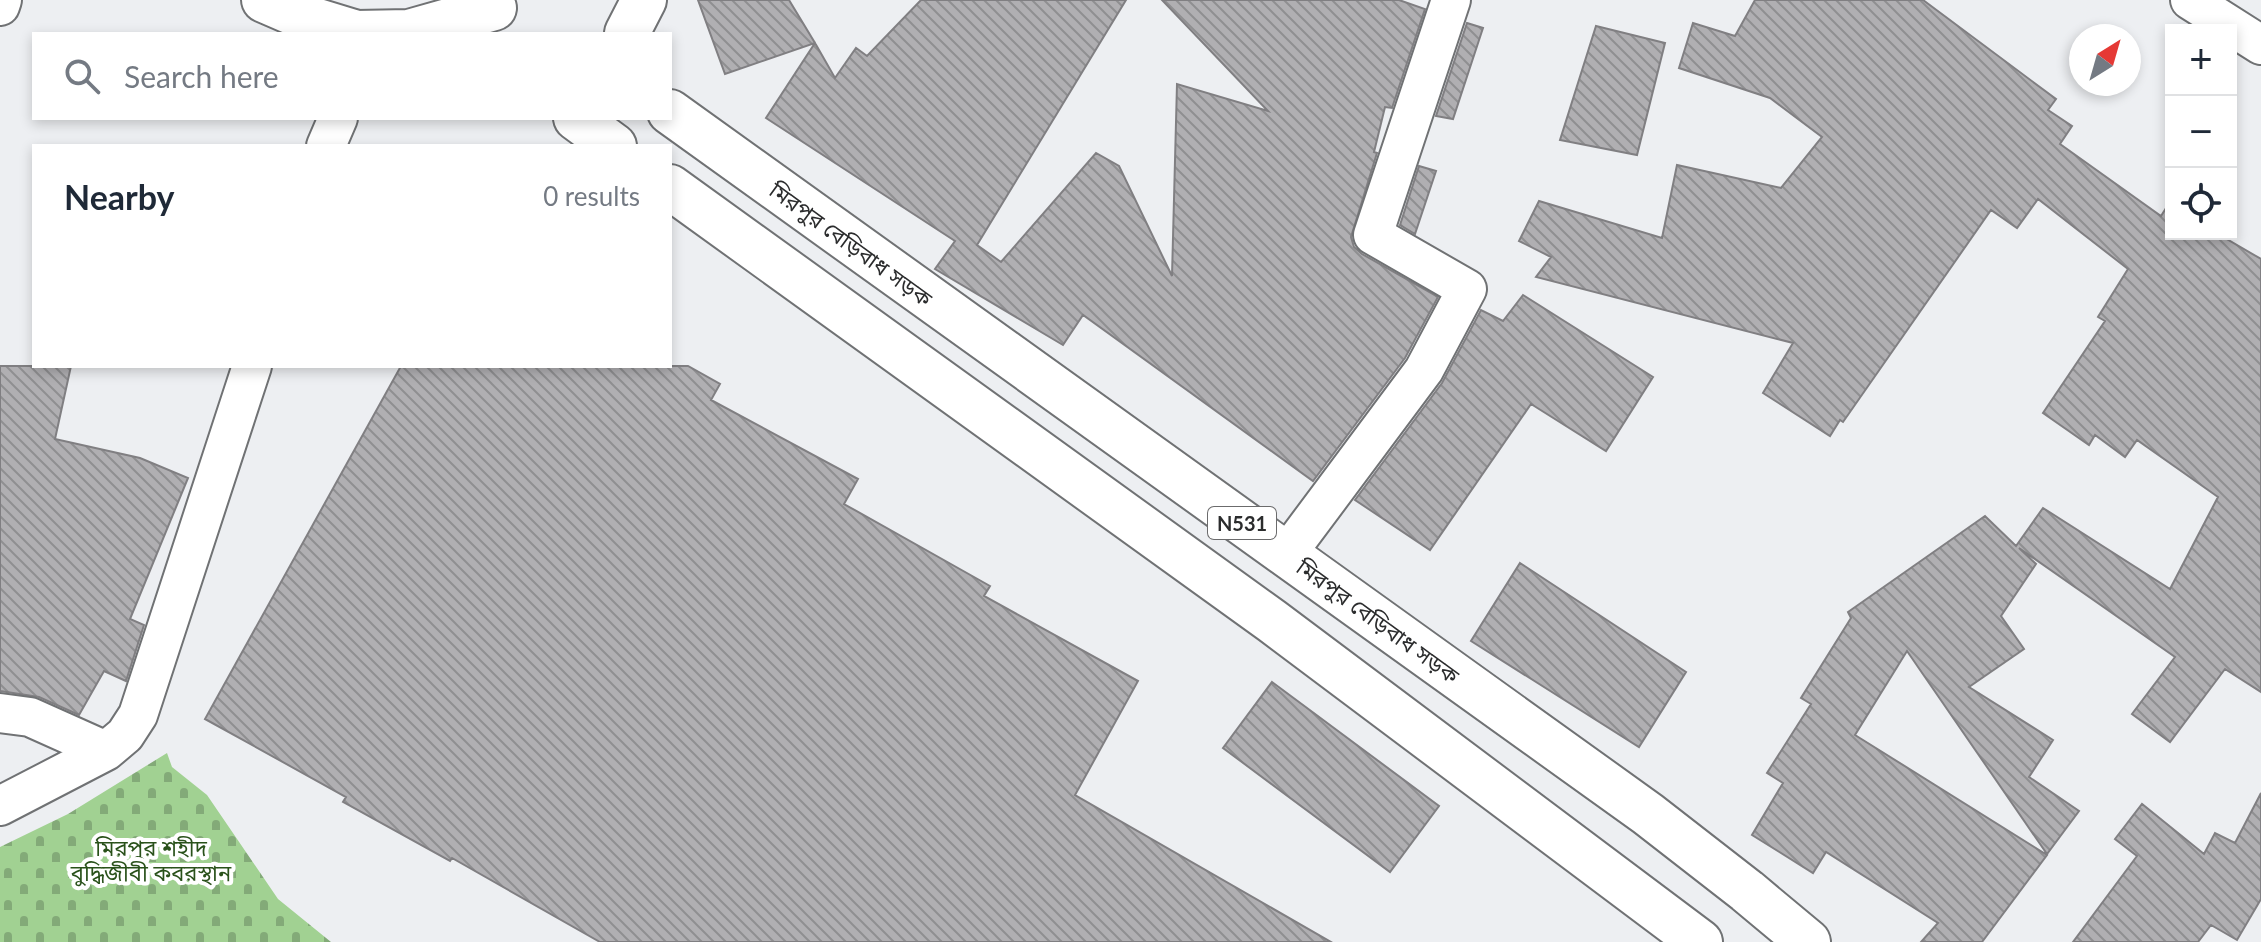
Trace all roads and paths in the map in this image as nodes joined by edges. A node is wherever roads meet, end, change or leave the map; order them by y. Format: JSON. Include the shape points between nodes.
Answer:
{"nodes":[{"id":1,"x":2,"y":0,"type":"edge"},
{"id":2,"x":264,"y":0,"type":"edge"},
{"id":3,"x":614,"y":0,"type":"edge"},
{"id":4,"x":644,"y":0,"type":"edge"},
{"id":5,"x":1451,"y":0,"type":"edge"},
{"id":6,"x":2190,"y":0,"type":"edge"},
{"id":7,"x":0,"y":6,"type":"edge"},
{"id":8,"x":494,"y":14,"type":"edge"},
{"id":9,"x":351,"y":32,"type":"edge"},
{"id":10,"x":409,"y":32,"type":"edge"},
{"id":11,"x":626,"y":32,"type":"edge"},
{"id":12,"x":628,"y":32,"type":"edge"},
{"id":13,"x":2261,"y":45,"type":"edge"},
{"id":14,"x":672,"y":113,"type":"edge"},
{"id":15,"x":337,"y":120,"type":"edge"},
{"id":16,"x":579,"y":120,"type":"edge"},
{"id":17,"x":327,"y":144,"type":"edge"},
{"id":18,"x":611,"y":144,"type":"edge"},
{"id":19,"x":672,"y":188,"type":"edge"},
{"id":20,"x":251,"y":368,"type":"edge"},
{"id":21,"x":1286,"y":555,"type":"junction"},
{"id":22,"x":0,"y":713,"type":"edge"},
{"id":23,"x":106,"y":751,"type":"junction"},
{"id":24,"x":0,"y":806,"type":"edge"},
{"id":25,"x":1700,"y":942,"type":"edge"},
{"id":26,"x":1808,"y":942,"type":"edge"}],
"edges":[{"from":1,"to":7,"type":"street"},
{"from":2,"to":9,"type":"highway"},
{"from":3,"to":11,"type":"highway"},
{"from":4,"to":12,"type":"highway"},
{"from":5,"to":21,"type":"street","via":[[1373,235],[1467,289],[1424,370]]},
{"from":6,"to":13,"type":"street"},
{"from":8,"to":10,"type":"highway"},
{"from":14,"to":21,"type":"highway","name":"মিরপুর বেড়িবাধ সড়ক","number":"N531"},
{"from":15,"to":17,"type":"street"},
{"from":16,"to":18,"type":"highway"},
{"from":19,"to":25,"type":"highway","number":"N531","via":[[1272,621]]},
{"from":20,"to":23,"type":"street","via":[[148,691],[125,735]]},
{"from":21,"to":26,"type":"highway","name":"মিরপুর বেড়িবাধ সড়ক","number":"N531","via":[[1648,814]]},
{"from":22,"to":23,"type":"street","via":[[30,717]]},
{"from":23,"to":24,"type":"street"}]}
